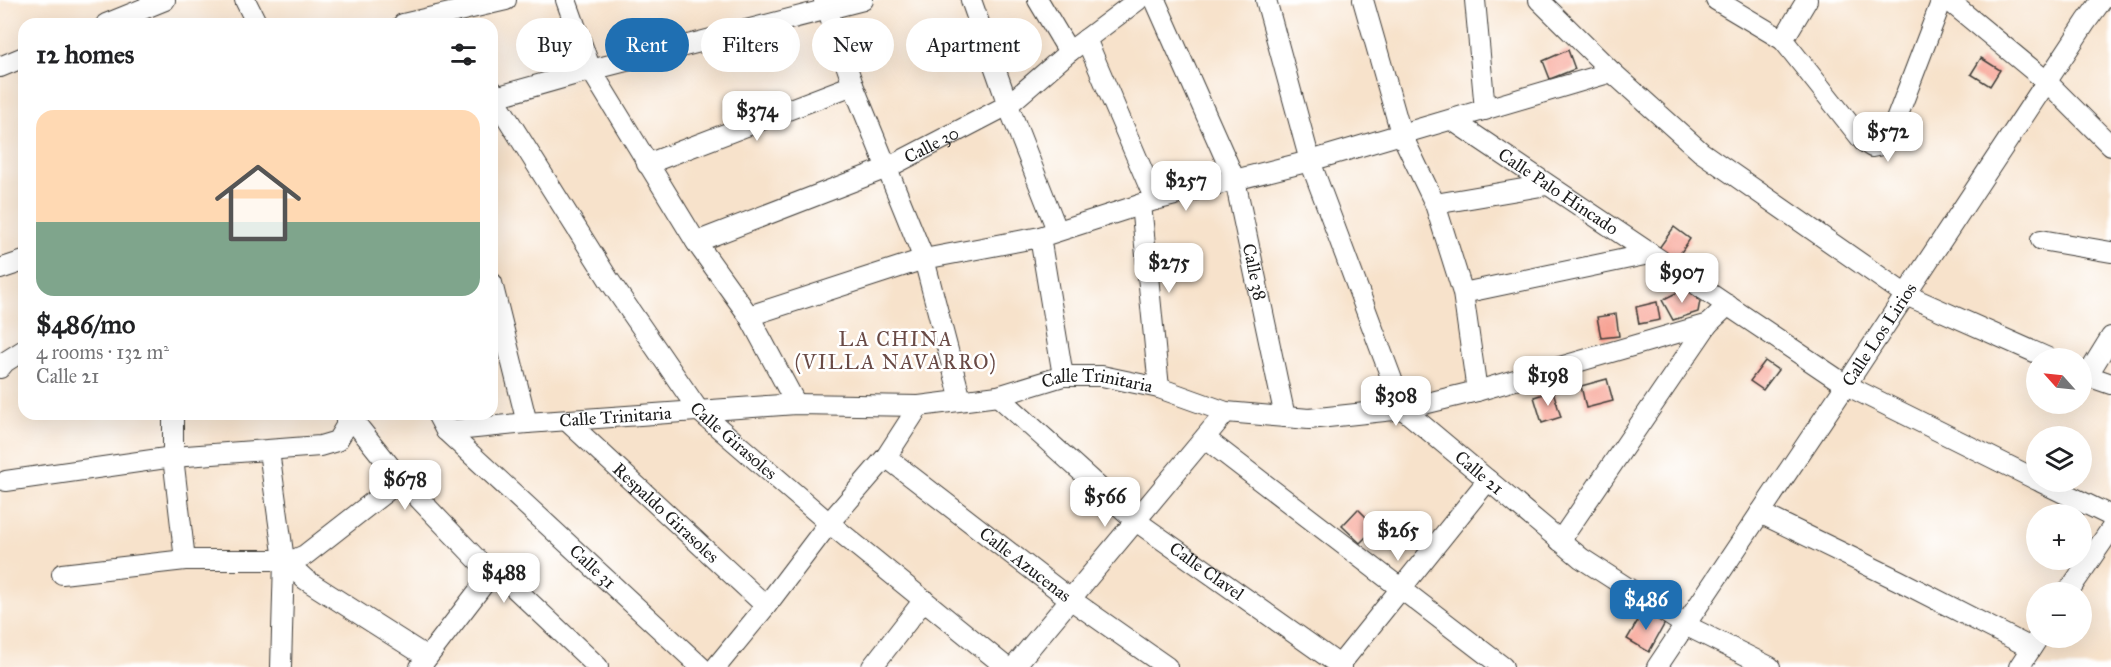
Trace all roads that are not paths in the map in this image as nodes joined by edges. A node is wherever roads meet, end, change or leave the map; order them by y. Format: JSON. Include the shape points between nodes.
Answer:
{"nodes":[{"id":1,"x":165,"y":0,"type":"edge"},
{"id":2,"x":245,"y":0,"type":"edge"},
{"id":3,"x":506,"y":0,"type":"edge"},
{"id":4,"x":566,"y":0,"type":"edge"},
{"id":5,"x":863,"y":0,"type":"edge"},
{"id":6,"x":971,"y":0,"type":"edge"},
{"id":7,"x":1038,"y":0,"type":"edge"},
{"id":8,"x":1138,"y":0,"type":"edge"},
{"id":9,"x":1155,"y":0,"type":"edge"},
{"id":10,"x":1266,"y":0,"type":"edge"},
{"id":11,"x":1363,"y":0,"type":"edge"},
{"id":12,"x":1474,"y":0,"type":"edge"},
{"id":13,"x":1539,"y":0,"type":"edge"},
{"id":14,"x":1716,"y":0,"type":"edge"},
{"id":15,"x":1807,"y":0,"type":"edge"},
{"id":16,"x":1942,"y":0,"type":"edge"},
{"id":17,"x":1948,"y":0,"type":"edge"},
{"id":18,"x":2102,"y":0,"type":"edge"},
{"id":19,"x":825,"y":4,"type":"edge"},
{"id":20,"x":470,"y":11,"type":"edge"},
{"id":21,"x":121,"y":18,"type":"edge"},
{"id":22,"x":254,"y":18,"type":"edge"},
{"id":23,"x":434,"y":18,"type":"edge"},
{"id":24,"x":572,"y":18,"type":"edge"},
{"id":25,"x":1086,"y":39,"type":"junction"},
{"id":26,"x":1783,"y":40,"type":"junction"},
{"id":27,"x":1069,"y":52,"type":"junction"},
{"id":28,"x":18,"y":60,"type":"edge"},
{"id":29,"x":0,"y":67,"type":"edge"},
{"id":30,"x":593,"y":69,"type":"edge"},
{"id":31,"x":583,"y":72,"type":"edge"},
{"id":32,"x":592,"y":72,"type":"edge"},
{"id":33,"x":1612,"y":72,"type":"junction"},
{"id":34,"x":2046,"y":81,"type":"junction"},
{"id":35,"x":853,"y":85,"type":"junction"},
{"id":36,"x":498,"y":94,"type":"edge"},
{"id":37,"x":498,"y":103,"type":"edge"},
{"id":38,"x":1008,"y":105,"type":"junction"},
{"id":39,"x":1485,"y":111,"type":"junction"},
{"id":40,"x":1452,"y":120,"type":"junction"},
{"id":41,"x":1401,"y":133,"type":"junction"},
{"id":42,"x":2111,"y":146,"type":"edge"},
{"id":43,"x":1310,"y":161,"type":"junction"},
{"id":44,"x":647,"y":164,"type":"junction"},
{"id":45,"x":887,"y":168,"type":"junction"},
{"id":46,"x":1234,"y":180,"type":"junction"},
{"id":47,"x":1547,"y":185,"type":"junction"},
{"id":48,"x":1148,"y":202,"type":"junction"},
{"id":49,"x":1435,"y":204,"type":"junction"},
{"id":50,"x":1048,"y":233,"type":"junction"},
{"id":51,"x":2041,"y":240,"type":"dead end"},
{"id":52,"x":696,"y":242,"type":"junction"},
{"id":53,"x":2111,"y":252,"type":"edge"},
{"id":54,"x":1649,"y":254,"type":"junction"},
{"id":55,"x":924,"y":259,"type":"junction"},
{"id":56,"x":18,"y":263,"type":"edge"},
{"id":57,"x":0,"y":269,"type":"edge"},
{"id":58,"x":1463,"y":293,"type":"junction"},
{"id":59,"x":1906,"y":295,"type":"junction"},
{"id":60,"x":1728,"y":305,"type":"junction"},
{"id":61,"x":498,"y":307,"type":"edge"},
{"id":62,"x":749,"y":316,"type":"junction"},
{"id":63,"x":1708,"y":324,"type":"junction"},
{"id":64,"x":2111,"y":337,"type":"edge"},
{"id":65,"x":2026,"y":348,"type":"edge"},
{"id":66,"x":18,"y":354,"type":"edge"},
{"id":67,"x":2092,"y":365,"type":"edge"},
{"id":68,"x":0,"y":368,"type":"edge"},
{"id":69,"x":1063,"y":376,"type":"junction"},
{"id":70,"x":2092,"y":377,"type":"edge"},
{"id":71,"x":2111,"y":384,"type":"edge"},
{"id":72,"x":1846,"y":385,"type":"junction"},
{"id":73,"x":1159,"y":388,"type":"junction"},
{"id":74,"x":1477,"y":392,"type":"junction"},
{"id":75,"x":998,"y":396,"type":"junction"},
{"id":76,"x":961,"y":400,"type":"junction"},
{"id":77,"x":796,"y":404,"type":"junction"},
{"id":78,"x":919,"y":406,"type":"junction"},
{"id":79,"x":1403,"y":409,"type":"junction"},
{"id":80,"x":699,"y":411,"type":"junction"},
{"id":81,"x":1226,"y":412,"type":"junction"},
{"id":82,"x":1285,"y":417,"type":"junction"},
{"id":83,"x":173,"y":420,"type":"edge"},
{"id":84,"x":346,"y":420,"type":"edge"},
{"id":85,"x":352,"y":420,"type":"edge"},
{"id":86,"x":567,"y":421,"type":"junction"},
{"id":87,"x":442,"y":423,"type":"edge"},
{"id":88,"x":527,"y":423,"type":"junction"},
{"id":89,"x":1206,"y":439,"type":"junction"},
{"id":90,"x":269,"y":451,"type":"junction"},
{"id":91,"x":173,"y":457,"type":"junction"},
{"id":92,"x":886,"y":458,"type":"junction"},
{"id":93,"x":2026,"y":475,"type":"edge"},
{"id":94,"x":401,"y":480,"type":"junction"},
{"id":95,"x":1488,"y":480,"type":"junction"},
{"id":96,"x":6,"y":481,"type":"dead end"},
{"id":97,"x":2062,"y":492,"type":"edge"},
{"id":98,"x":1760,"y":513,"type":"junction"},
{"id":99,"x":2111,"y":516,"type":"edge"},
{"id":100,"x":1136,"y":520,"type":"junction"},
{"id":101,"x":829,"y":523,"type":"junction"},
{"id":102,"x":2111,"y":529,"type":"edge"},
{"id":103,"x":1560,"y":541,"type":"junction"},
{"id":104,"x":185,"y":560,"type":"junction"},
{"id":105,"x":284,"y":560,"type":"junction"},
{"id":106,"x":62,"y":574,"type":"dead end"},
{"id":107,"x":495,"y":578,"type":"junction"},
{"id":108,"x":2075,"y":582,"type":"edge"},
{"id":109,"x":1401,"y":588,"type":"junction"},
{"id":110,"x":1070,"y":599,"type":"junction"},
{"id":111,"x":924,"y":600,"type":"junction"},
{"id":112,"x":766,"y":606,"type":"junction"},
{"id":113,"x":1685,"y":625,"type":"junction"},
{"id":114,"x":2026,"y":639,"type":"edge"},
{"id":115,"x":2032,"y":648,"type":"edge"},
{"id":116,"x":423,"y":662,"type":"edge"},
{"id":117,"x":588,"y":664,"type":"edge"},
{"id":118,"x":1340,"y":666,"type":"edge"},
{"id":119,"x":281,"y":667,"type":"edge"},
{"id":120,"x":701,"y":667,"type":"edge"},
{"id":121,"x":716,"y":667,"type":"edge"},
{"id":122,"x":872,"y":667,"type":"edge"},
{"id":123,"x":1005,"y":667,"type":"edge"},
{"id":124,"x":1014,"y":667,"type":"edge"},
{"id":125,"x":1167,"y":667,"type":"edge"},
{"id":126,"x":1503,"y":667,"type":"edge"},
{"id":127,"x":1657,"y":667,"type":"edge"},
{"id":128,"x":1770,"y":667,"type":"edge"},
{"id":129,"x":2019,"y":667,"type":"edge"}],
"edges":[{"from":1,"to":21,"type":"street"},
{"from":2,"to":22,"type":"street"},
{"from":3,"to":20,"type":"street"},
{"from":4,"to":24,"type":"street"},
{"from":5,"to":19,"type":"street"},
{"from":6,"to":38,"type":"street"},
{"from":7,"to":27,"type":"street"},
{"from":8,"to":25,"type":"street","name":"Calle 30"},
{"from":9,"to":46,"type":"street","name":"Calle 38"},
{"from":10,"to":43,"type":"street","name":"Calle 21"},
{"from":11,"to":41,"type":"street"},
{"from":12,"to":39,"type":"street"},
{"from":13,"to":33,"type":"street"},
{"from":14,"to":26,"type":"street"},
{"from":15,"to":26,"type":"street"},
{"from":16,"to":26,"type":"street","via":[[1891,132],[1882,145],[1872,147],[1863,141]]},
{"from":17,"to":34,"type":"street"},
{"from":18,"to":34,"type":"street","name":"Calle Los Lirios"},
{"from":19,"to":30,"type":"street"},
{"from":19,"to":35,"type":"street"},
{"from":20,"to":23,"type":"street"},
{"from":25,"to":27,"type":"street","name":"Calle 30"},
{"from":25,"to":48,"type":"street"},
{"from":27,"to":38,"type":"street","name":"Calle 30"},
{"from":28,"to":29,"type":"street"},
{"from":31,"to":36,"type":"street"},
{"from":32,"to":44,"type":"street"},
{"from":33,"to":39,"type":"street"},
{"from":33,"to":59,"type":"street","via":[[1701,152]]},
{"from":34,"to":42,"type":"street"},
{"from":34,"to":59,"type":"street","name":"Calle Los Lirios"},
{"from":35,"to":44,"type":"street"},
{"from":35,"to":45,"type":"street"},
{"from":37,"to":80,"type":"street","name":"Calle Girasoles","via":[[609,280]]},
{"from":38,"to":45,"type":"street","name":"Calle 30"},
{"from":38,"to":50,"type":"street"},
{"from":39,"to":40,"type":"street"},
{"from":40,"to":41,"type":"street"},
{"from":40,"to":47,"type":"street","name":"Calle Palo Hincado"},
{"from":41,"to":43,"type":"street"},
{"from":41,"to":49,"type":"street"},
{"from":43,"to":46,"type":"street"},
{"from":43,"to":79,"type":"street","name":"Calle 21"},
{"from":44,"to":52,"type":"street"},
{"from":45,"to":52,"type":"street","name":"Calle 30"},
{"from":45,"to":55,"type":"street"},
{"from":46,"to":48,"type":"street"},
{"from":46,"to":82,"type":"street","name":"Calle 38"},
{"from":47,"to":49,"type":"street"},
{"from":47,"to":54,"type":"street","name":"Calle Palo Hincado"},
{"from":48,"to":50,"type":"street"},
{"from":48,"to":73,"type":"street"},
{"from":49,"to":58,"type":"street"},
{"from":50,"to":55,"type":"street"},
{"from":50,"to":69,"type":"street"},
{"from":51,"to":53,"type":"street"},
{"from":52,"to":62,"type":"street"},
{"from":54,"to":58,"type":"street"},
{"from":54,"to":60,"type":"street","name":"Calle Palo Hincado"},
{"from":55,"to":62,"type":"street"},
{"from":55,"to":76,"type":"street"},
{"from":56,"to":57,"type":"street"},
{"from":58,"to":74,"type":"street"},
{"from":59,"to":65,"type":"street"},
{"from":59,"to":72,"type":"street","name":"Calle Los Lirios"},
{"from":60,"to":63,"type":"street","name":"Calle Trinitaria"},
{"from":60,"to":72,"type":"street","name":"Calle Palo Hincado"},
{"from":61,"to":88,"type":"street"},
{"from":62,"to":77,"type":"street"},
{"from":63,"to":74,"type":"street","name":"Calle Trinitaria"},
{"from":63,"to":103,"type":"street"},
{"from":64,"to":67,"type":"street"},
{"from":66,"to":68,"type":"street"},
{"from":69,"to":73,"type":"street","name":"Calle Trinitaria","via":[[1102,376]]},
{"from":69,"to":75,"type":"street","name":"Calle Trinitaria"},
{"from":70,"to":71,"type":"street"},
{"from":72,"to":93,"type":"street","name":"Calle Palo Hincado"},
{"from":72,"to":98,"type":"street","name":"Calle Los Lirios"},
{"from":73,"to":81,"type":"street","name":"Calle Trinitaria"},
{"from":74,"to":79,"type":"street","name":"Calle Trinitaria"},
{"from":75,"to":76,"type":"street","name":"Calle Trinitaria"},
{"from":75,"to":100,"type":"street","name":"Calle Clavel"},
{"from":76,"to":78,"type":"street","name":"Calle Trinitaria"},
{"from":77,"to":78,"type":"street","name":"Calle Trinitaria"},
{"from":77,"to":80,"type":"street","name":"Calle Trinitaria"},
{"from":78,"to":92,"type":"street"},
{"from":79,"to":82,"type":"street","name":"Calle Trinitaria","via":[[1309,419]]},
{"from":79,"to":95,"type":"street","name":"Calle 21"},
{"from":80,"to":86,"type":"street","name":"Calle Trinitaria"},
{"from":80,"to":101,"type":"street","name":"Calle Girasoles"},
{"from":81,"to":82,"type":"street","name":"Calle Trinitaria"},
{"from":81,"to":89,"type":"street"},
{"from":83,"to":91,"type":"street"},
{"from":84,"to":90,"type":"street","via":[[337,441]]},
{"from":85,"to":94,"type":"street"},
{"from":86,"to":88,"type":"street","name":"Calle Trinitaria"},
{"from":86,"to":112,"type":"street","name":"Respaldo Girasoles"},
{"from":87,"to":88,"type":"street","name":"Calle Trinitaria"},
{"from":87,"to":120,"type":"street","name":"Calle 31"},
{"from":89,"to":100,"type":"street"},
{"from":89,"to":109,"type":"street"},
{"from":90,"to":91,"type":"street"},
{"from":90,"to":105,"type":"street"},
{"from":91,"to":96,"type":"street"},
{"from":91,"to":104,"type":"street"},
{"from":92,"to":101,"type":"street"},
{"from":92,"to":110,"type":"street","name":"Calle Azucenas"},
{"from":94,"to":105,"type":"street","via":[[304,555]]},
{"from":94,"to":107,"type":"street"},
{"from":95,"to":103,"type":"street","name":"Calle 21"},
{"from":95,"to":109,"type":"street"},
{"from":97,"to":99,"type":"street","name":"Calle Palo Hincado"},
{"from":98,"to":113,"type":"street","name":"Calle Los Lirios"},
{"from":98,"to":114,"type":"street"},
{"from":100,"to":110,"type":"street"},
{"from":100,"to":118,"type":"street","name":"Calle Clavel"},
{"from":101,"to":111,"type":"street","name":"Calle Girasoles"},
{"from":101,"to":112,"type":"street"},
{"from":102,"to":108,"type":"street"},
{"from":103,"to":113,"type":"street","name":"Calle 21"},
{"from":104,"to":105,"type":"street"},
{"from":104,"to":106,"type":"street"},
{"from":105,"to":116,"type":"street","via":[[306,580]]},
{"from":105,"to":119,"type":"street"},
{"from":107,"to":116,"type":"street","via":[[486,581]]},
{"from":107,"to":117,"type":"street","via":[[506,580]]},
{"from":109,"to":118,"type":"street"},
{"from":109,"to":126,"type":"street"},
{"from":110,"to":124,"type":"street"},
{"from":110,"to":125,"type":"street","name":"Calle Azucenas"},
{"from":111,"to":122,"type":"street"},
{"from":111,"to":123,"type":"street","name":"Calle Girasoles"},
{"from":112,"to":121,"type":"street"},
{"from":113,"to":127,"type":"street","name":"Calle Los Lirios"},
{"from":113,"to":128,"type":"street","name":"Calle 21"},
{"from":115,"to":129,"type":"street"}]}
